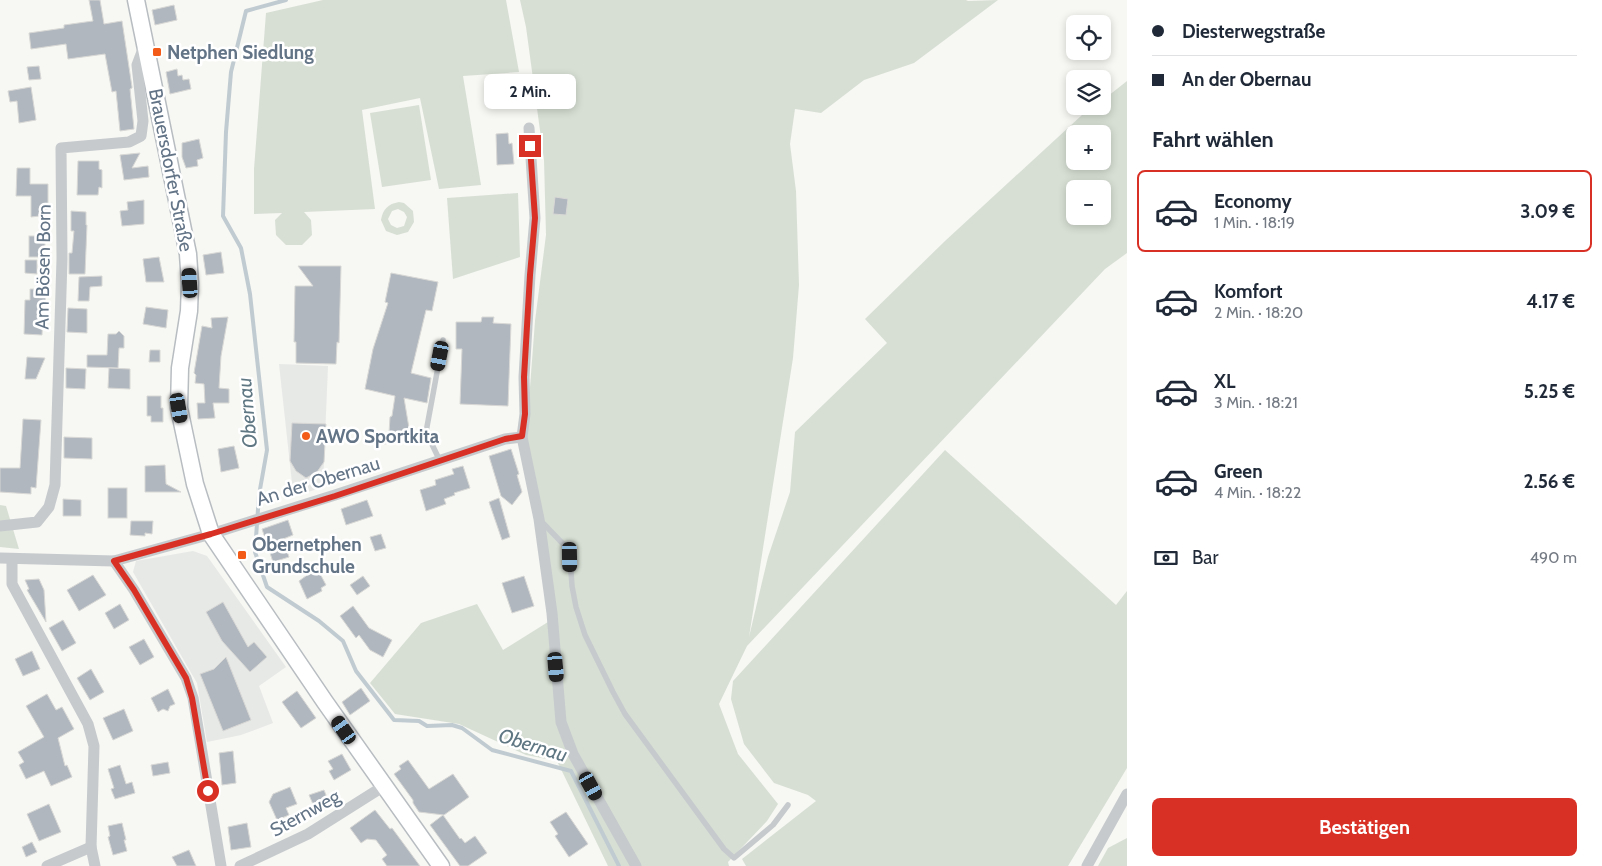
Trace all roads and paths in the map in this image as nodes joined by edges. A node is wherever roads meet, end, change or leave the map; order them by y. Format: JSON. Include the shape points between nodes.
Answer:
{"nodes":[{"id":1,"x":136,"y":0,"type":"edge"},
{"id":2,"x":146,"y":42,"type":"junction"},
{"id":3,"x":529,"y":128,"type":"dead end"},
{"id":4,"x":444,"y":340,"type":"dead end"},
{"id":5,"x":522,"y":436,"type":"junction"},
{"id":6,"x":440,"y":461,"type":"junction"},
{"id":7,"x":539,"y":519,"type":"junction"},
{"id":8,"x":0,"y":526,"type":"edge"},
{"id":9,"x":211,"y":534,"type":"junction"},
{"id":10,"x":6,"y":559,"type":"edge"},
{"id":11,"x":114,"y":561,"type":"junction"},
{"id":12,"x":384,"y":786,"type":"junction"},
{"id":13,"x":1127,"y":794,"type":"edge"},
{"id":14,"x":788,"y":805,"type":"dead end"},
{"id":15,"x":91,"y":847,"type":"junction"},
{"id":16,"x":47,"y":866,"type":"edge"},
{"id":17,"x":95,"y":866,"type":"edge"},
{"id":18,"x":221,"y":866,"type":"edge"},
{"id":19,"x":240,"y":866,"type":"edge"},
{"id":20,"x":441,"y":866,"type":"edge"},
{"id":21,"x":636,"y":866,"type":"edge"},
{"id":22,"x":1086,"y":866,"type":"edge"}],
"edges":[{"from":1,"to":2,"type":"street","name":"Brauersdorfer Straße"},
{"from":2,"to":8,"type":"street","name":"Am Bösen Born","via":[[137,65],[143,122],[140,136],[128,142],[61,148],[62,259],[54,485],[49,507],[37,522]]},
{"from":2,"to":9,"type":"street","name":"Brauersdorfer Straße","via":[[188,254],[189,311],[180,368],[179,408],[195,484]]},
{"from":3,"to":5,"type":"street","via":[[535,218]]},
{"from":4,"to":6,"type":"lane","via":[[426,432]]},
{"from":5,"to":6,"type":"street","name":"An der Obernau"},
{"from":5,"to":7,"type":"street"},
{"from":6,"to":9,"type":"street","name":"An der Obernau"},
{"from":7,"to":14,"type":"lane","via":[[567,548],[576,607],[612,692],[724,849],[734,858],[773,825]]},
{"from":7,"to":21,"type":"street","via":[[552,613],[561,722],[573,754]]},
{"from":9,"to":11,"type":"street","name":"An der Obernau"},
{"from":9,"to":12,"type":"street","name":"Brauersdorfer Straße"},
{"from":10,"to":11,"type":"street","name":"An der Obernau"},
{"from":10,"to":15,"type":"street","via":[[12,584],[88,724],[94,746]]},
{"from":11,"to":18,"type":"street","via":[[186,678]]},
{"from":12,"to":19,"type":"street","name":"Sternweg","via":[[308,834]]},
{"from":12,"to":20,"type":"street","name":"Brauersdorfer Straße"},
{"from":13,"to":22,"type":"street"},
{"from":15,"to":16,"type":"street"},
{"from":15,"to":17,"type":"street"}]}
